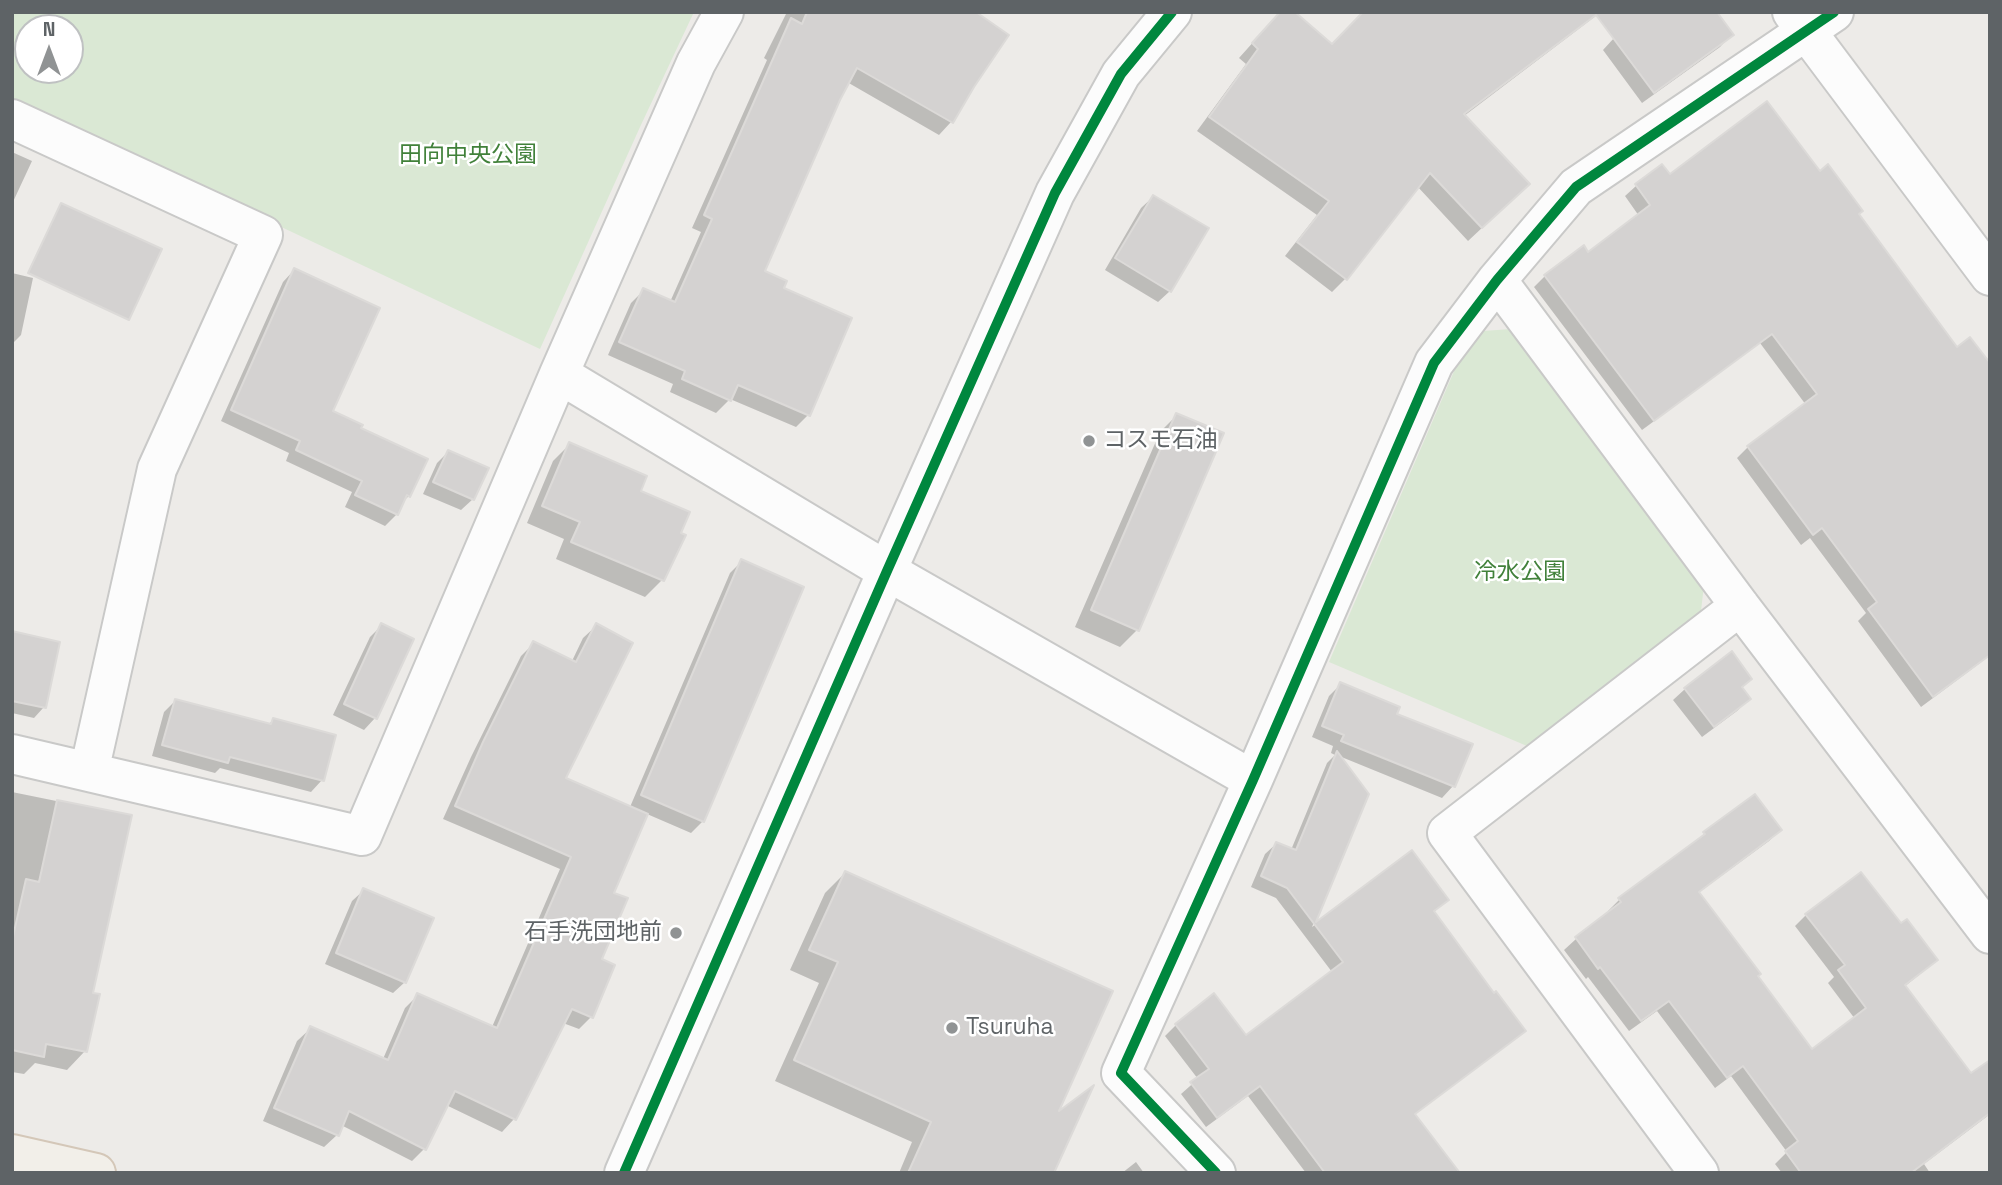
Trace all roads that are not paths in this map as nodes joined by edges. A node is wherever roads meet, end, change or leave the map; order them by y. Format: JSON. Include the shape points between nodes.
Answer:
{"nodes":[{"id":1,"x":724,"y":12,"type":"edge"},
{"id":2,"x":1172,"y":12,"type":"edge"},
{"id":3,"x":1810,"y":18,"type":"edge"},
{"id":4,"x":12,"y":119,"type":"edge"},
{"id":5,"x":1990,"y":276,"type":"edge"},
{"id":6,"x":1497,"y":280,"type":"junction"},
{"id":7,"x":559,"y":374,"type":"junction"},
{"id":8,"x":887,"y":571,"type":"junction"},
{"id":9,"x":1741,"y":606,"type":"junction"},
{"id":10,"x":12,"y":754,"type":"edge"},
{"id":11,"x":89,"y":772,"type":"junction"},
{"id":12,"x":1253,"y":780,"type":"junction"},
{"id":13,"x":1990,"y":934,"type":"edge"},
{"id":14,"x":12,"y":1154,"type":"edge"},
{"id":15,"x":96,"y":1173,"type":"edge"},
{"id":16,"x":624,"y":1173,"type":"edge"},
{"id":17,"x":1216,"y":1173,"type":"edge"},
{"id":18,"x":1699,"y":1173,"type":"edge"}],
"edges":[{"from":1,"to":7,"type":"street","via":[[696,63]]},
{"from":2,"to":8,"type":"street","via":[[1121,74],[1055,193]]},
{"from":3,"to":5,"type":"street"},
{"from":3,"to":6,"type":"street","via":[[1576,187]]},
{"from":4,"to":11,"type":"street","via":[[262,235],[157,469]]},
{"from":6,"to":9,"type":"street"},
{"from":6,"to":12,"type":"street","via":[[1434,363]]},
{"from":7,"to":8,"type":"street"},
{"from":7,"to":11,"type":"street","via":[[362,836]]},
{"from":8,"to":12,"type":"street"},
{"from":8,"to":16,"type":"street"},
{"from":9,"to":13,"type":"street"},
{"from":9,"to":18,"type":"street","via":[[1447,833]]},
{"from":10,"to":11,"type":"street"},
{"from":12,"to":17,"type":"street","via":[[1121,1073]]},
{"from":14,"to":15,"type":"main road"}]}
